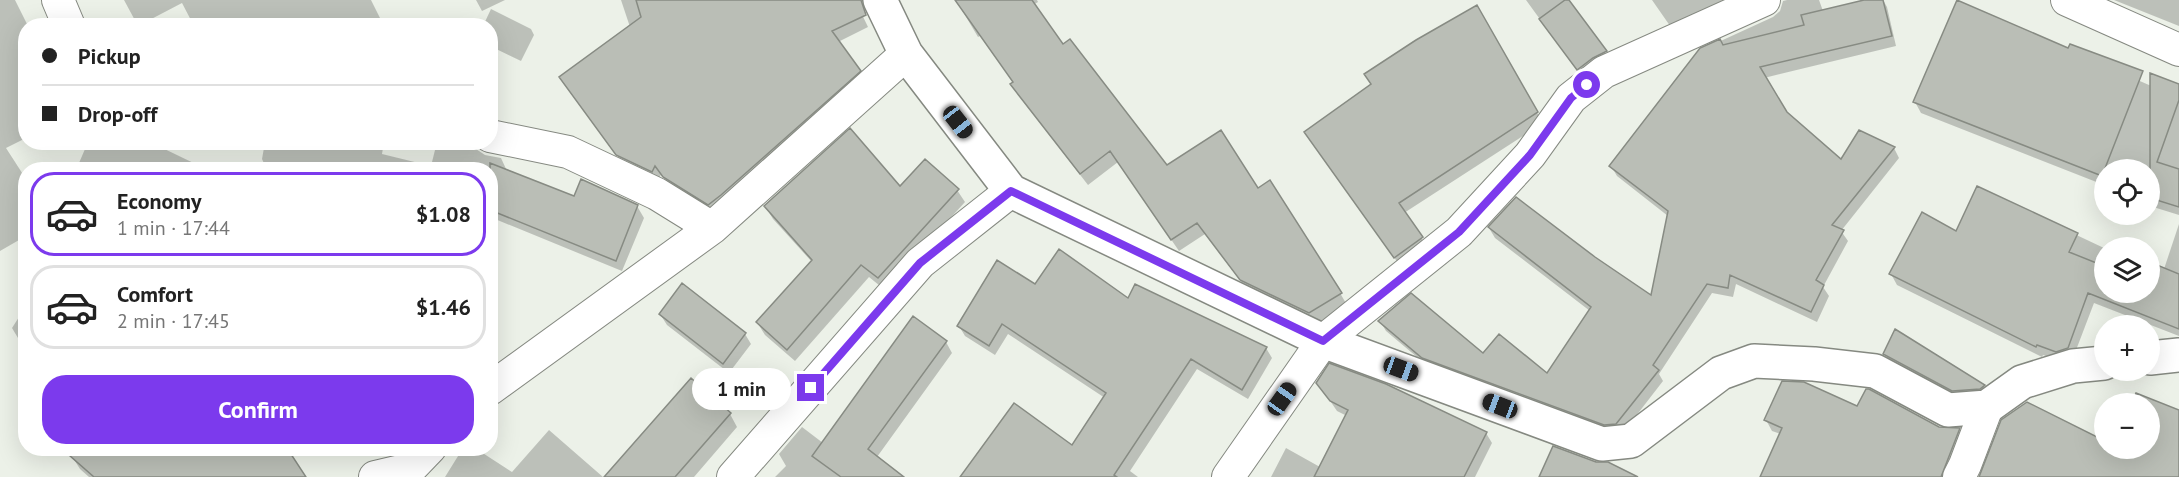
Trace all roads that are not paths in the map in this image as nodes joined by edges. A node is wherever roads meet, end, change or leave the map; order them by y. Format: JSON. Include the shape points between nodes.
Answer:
{"nodes":[{"id":1,"x":58,"y":0,"type":"edge"},
{"id":2,"x":880,"y":0,"type":"edge"},
{"id":3,"x":1764,"y":0,"type":"edge"},
{"id":4,"x":2067,"y":0,"type":"edge"},
{"id":5,"x":66,"y":18,"type":"edge"},
{"id":6,"x":2179,"y":50,"type":"edge"},
{"id":7,"x":906,"y":54,"type":"junction"},
{"id":8,"x":498,"y":138,"type":"edge"},
{"id":9,"x":1011,"y":191,"type":"junction"},
{"id":10,"x":712,"y":228,"type":"junction"},
{"id":11,"x":1323,"y":341,"type":"junction"},
{"id":12,"x":2179,"y":355,"type":"edge"},
{"id":13,"x":2160,"y":357,"type":"edge"},
{"id":14,"x":2094,"y":364,"type":"edge"},
{"id":15,"x":498,"y":383,"type":"edge"},
{"id":16,"x":1987,"y":407,"type":"junction"},
{"id":17,"x":414,"y":465,"type":"edge"},
{"id":18,"x":375,"y":477,"type":"edge"},
{"id":19,"x":733,"y":477,"type":"edge"},
{"id":20,"x":1228,"y":477,"type":"edge"},
{"id":21,"x":1959,"y":477,"type":"edge"}],
"edges":[{"from":1,"to":5,"type":"street"},
{"from":2,"to":7,"type":"street"},
{"from":3,"to":11,"type":"street","via":[[1604,72],[1571,98],[1530,155],[1459,232]]},
{"from":4,"to":6,"type":"street"},
{"from":7,"to":9,"type":"street"},
{"from":7,"to":10,"type":"street"},
{"from":8,"to":10,"type":"street","via":[[568,152],[657,194]]},
{"from":9,"to":11,"type":"street"},
{"from":9,"to":19,"type":"street","via":[[920,263]]},
{"from":10,"to":15,"type":"street"},
{"from":11,"to":16,"type":"street","via":[[1602,444],[1630,441],[1721,373],[1754,361],[1875,371],[1948,410]]},
{"from":11,"to":20,"type":"street"},
{"from":12,"to":13,"type":"street"},
{"from":14,"to":16,"type":"street","via":[[2073,366],[2022,382]]},
{"from":16,"to":21,"type":"street"},
{"from":17,"to":18,"type":"street"}]}
